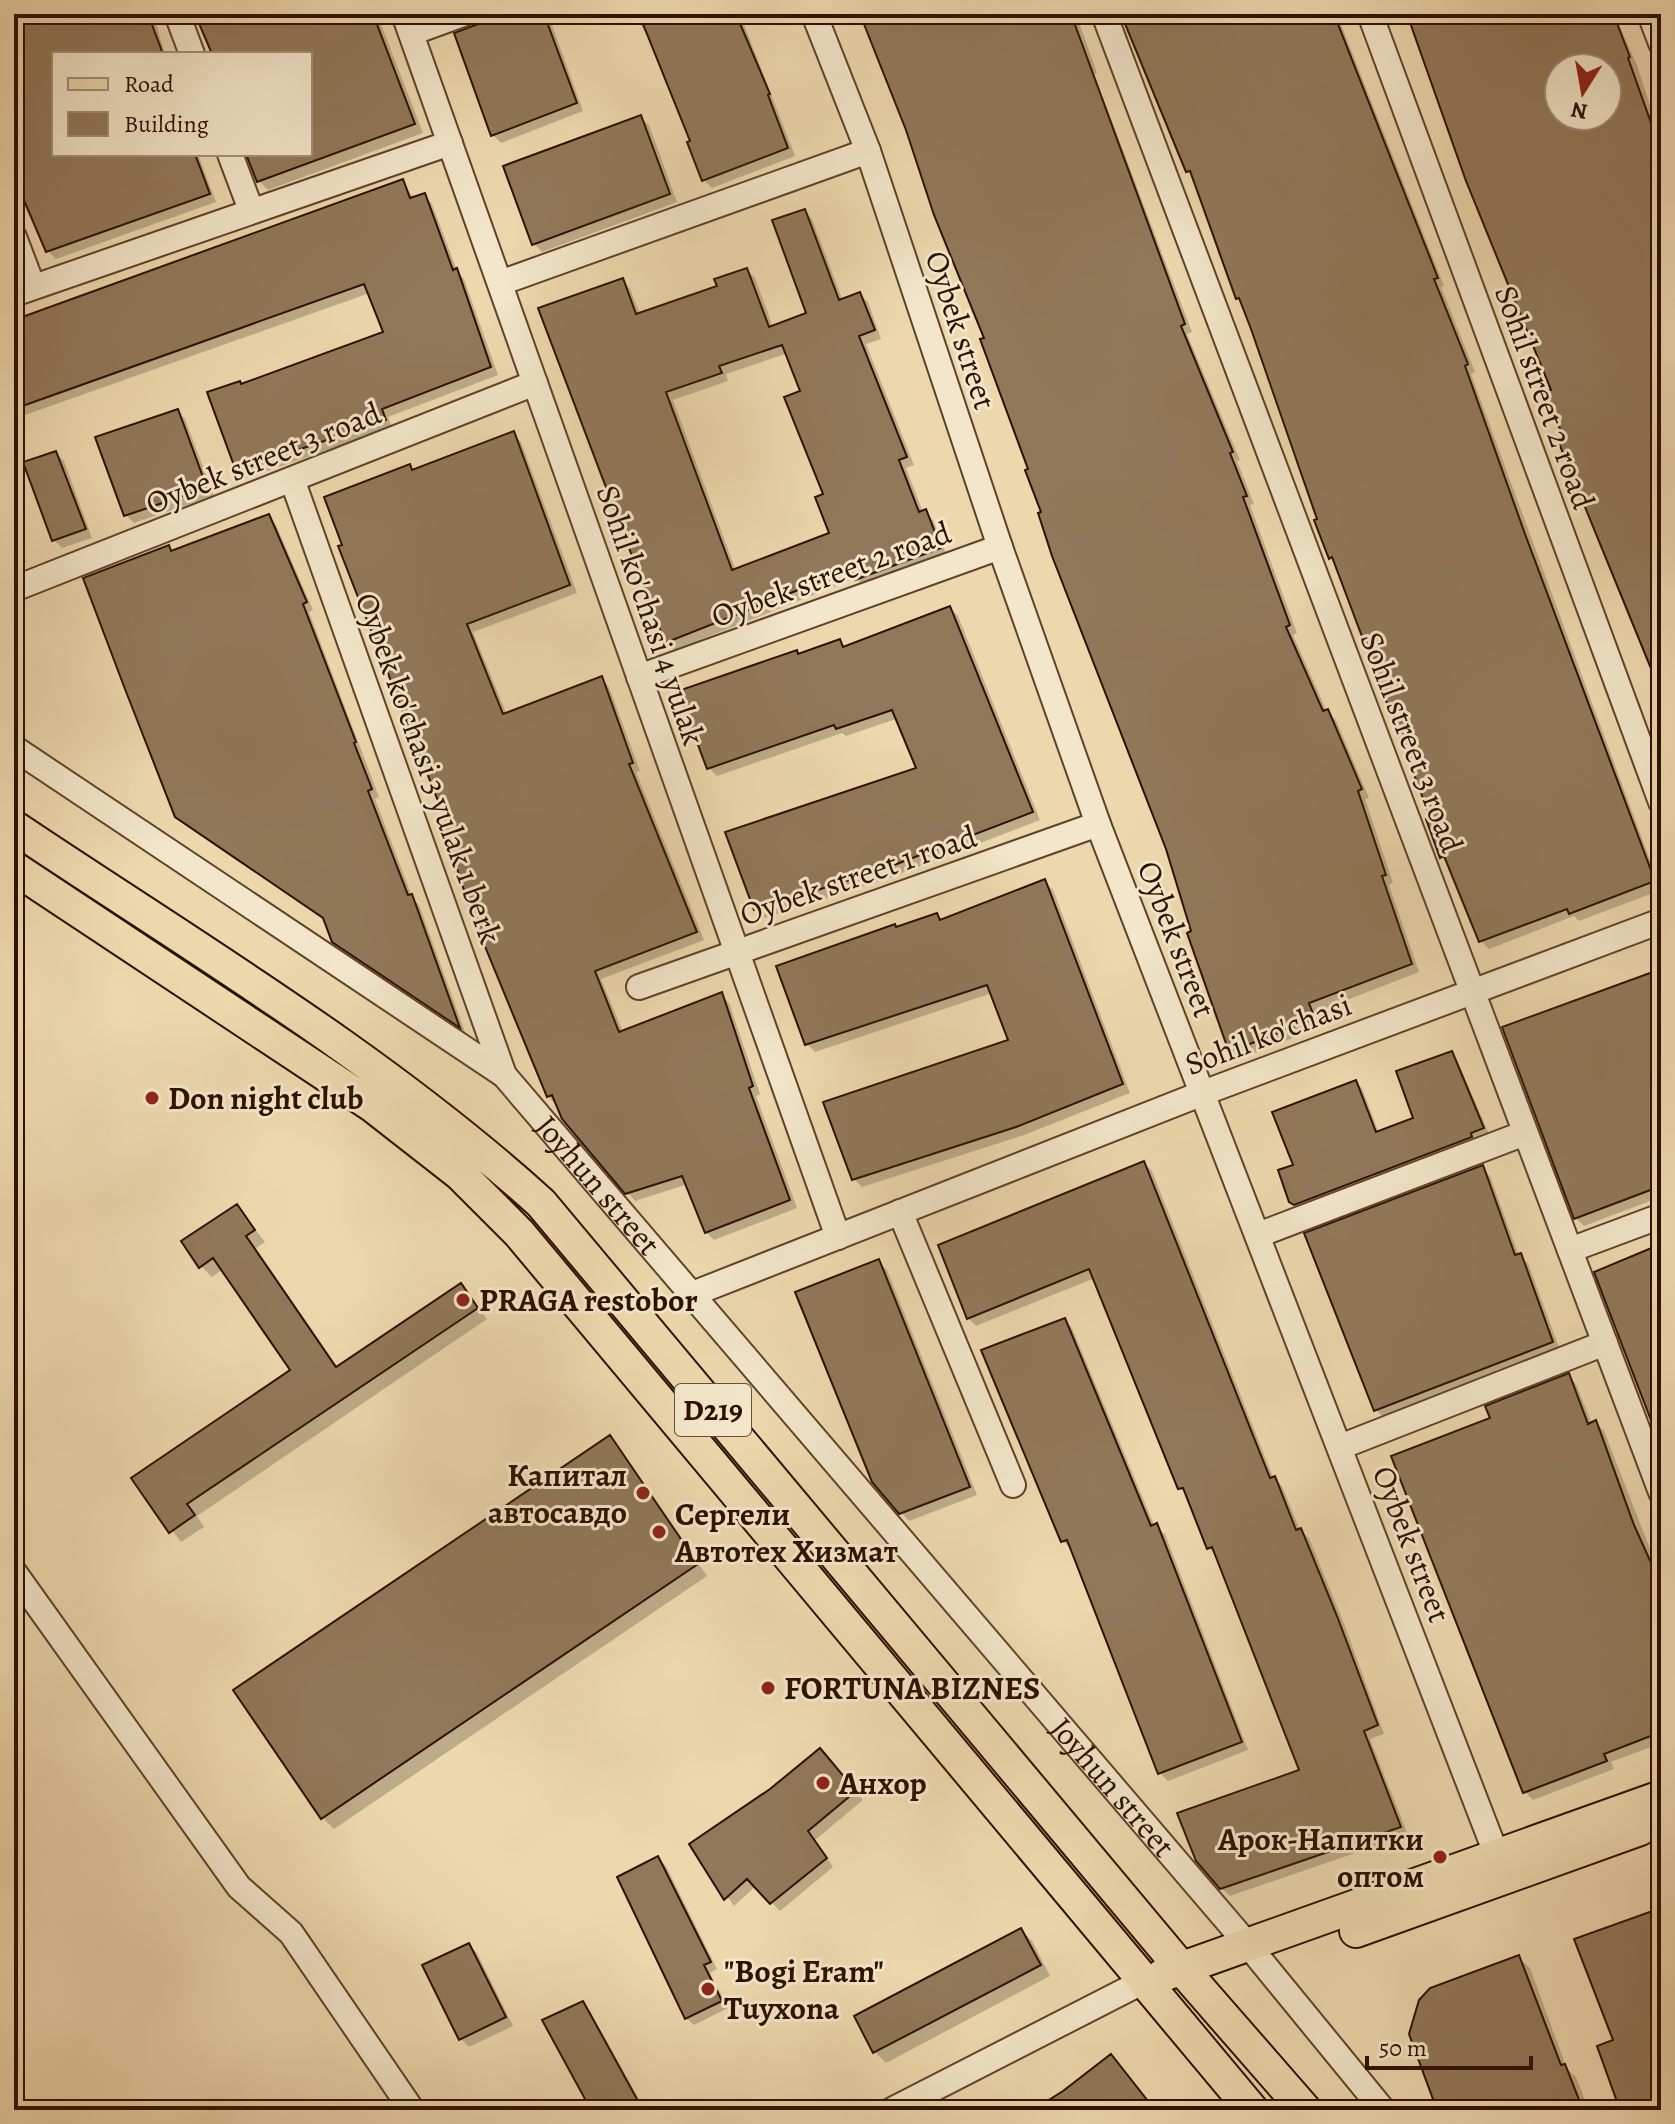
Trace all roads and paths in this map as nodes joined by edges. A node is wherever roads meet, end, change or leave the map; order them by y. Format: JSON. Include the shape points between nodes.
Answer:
{"nodes":[{"id":1,"x":177,"y":14,"type":"edge"},
{"id":2,"x":463,"y":14,"type":"edge"},
{"id":3,"x":814,"y":14,"type":"edge"},
{"id":4,"x":1104,"y":14,"type":"edge"},
{"id":5,"x":1370,"y":14,"type":"edge"},
{"id":6,"x":1650,"y":14,"type":"edge"},
{"id":7,"x":407,"y":23,"type":"edge"},
{"id":8,"x":1661,"y":43,"type":"edge"},
{"id":9,"x":191,"y":52,"type":"edge"},
{"id":10,"x":450,"y":143,"type":"junction"},
{"id":11,"x":868,"y":151,"type":"junction"},
{"id":12,"x":231,"y":156,"type":"edge"},
{"id":13,"x":251,"y":210,"type":"junction"},
{"id":14,"x":14,"y":237,"type":"edge"},
{"id":15,"x":500,"y":283,"type":"junction"},
{"id":16,"x":23,"y":291,"type":"edge"},
{"id":17,"x":535,"y":383,"type":"junction"},
{"id":18,"x":293,"y":482,"type":"junction"},
{"id":19,"x":1000,"y":547,"type":"junction"},
{"id":20,"x":14,"y":589,"type":"edge"},
{"id":21,"x":639,"y":677,"type":"junction"},
{"id":22,"x":14,"y":748,"type":"edge"},
{"id":23,"x":1661,"y":802,"type":"edge"},
{"id":24,"x":1098,"y":824,"type":"junction"},
{"id":25,"x":14,"y":827,"type":"edge"},
{"id":26,"x":14,"y":868,"type":"edge"},
{"id":27,"x":1661,"y":921,"type":"edge"},
{"id":28,"x":735,"y":953,"type":"junction"},
{"id":29,"x":639,"y":987,"type":"dead end"},
{"id":30,"x":1472,"y":991,"type":"junction"},
{"id":31,"x":504,"y":1075,"type":"junction"},
{"id":32,"x":1203,"y":1093,"type":"junction"},
{"id":33,"x":1525,"y":1133,"type":"junction"},
{"id":34,"x":900,"y":1212,"type":"junction"},
{"id":35,"x":1661,"y":1216,"type":"edge"},
{"id":36,"x":1258,"y":1235,"type":"junction"},
{"id":37,"x":838,"y":1237,"type":"junction"},
{"id":38,"x":1570,"y":1250,"type":"junction"},
{"id":39,"x":690,"y":1295,"type":"junction"},
{"id":40,"x":1605,"y":1343,"type":"junction"},
{"id":41,"x":1340,"y":1447,"type":"junction"},
{"id":42,"x":1013,"y":1485,"type":"dead end"},
{"id":43,"x":1660,"y":1487,"type":"edge"},
{"id":44,"x":14,"y":1572,"type":"edge"},
{"id":45,"x":1661,"y":1797,"type":"edge"},
{"id":46,"x":1661,"y":1821,"type":"edge"},
{"id":47,"x":1502,"y":1868,"type":"junction"},
{"id":48,"x":1255,"y":1954,"type":"junction"},
{"id":49,"x":1189,"y":1978,"type":"junction"},
{"id":50,"x":1142,"y":1982,"type":"junction"},
{"id":51,"x":412,"y":2110,"type":"edge"},
{"id":52,"x":892,"y":2110,"type":"edge"},
{"id":53,"x":1252,"y":2110,"type":"edge"},
{"id":54,"x":1305,"y":2110,"type":"edge"},
{"id":55,"x":1383,"y":2110,"type":"edge"}],
"edges":[{"from":1,"to":9,"type":"street"},
{"from":2,"to":7,"type":"street"},
{"from":3,"to":11,"type":"street","name":"Oybek street"},
{"from":4,"to":30,"type":"street","name":"Sohil street 3 road"},
{"from":5,"to":23,"type":"street","name":"Sohil street 2 road"},
{"from":6,"to":8,"type":"street"},
{"from":7,"to":10,"type":"street","name":"Sohil ko'chasi 4 yulak"},
{"from":10,"to":13,"type":"street"},
{"from":10,"to":15,"type":"street","name":"Sohil ko'chasi 4 yulak"},
{"from":11,"to":15,"type":"street"},
{"from":11,"to":19,"type":"street","name":"Oybek street"},
{"from":12,"to":13,"type":"street"},
{"from":13,"to":16,"type":"street"},
{"from":14,"to":16,"type":"street"},
{"from":15,"to":17,"type":"street","name":"Sohil ko'chasi 4 yulak"},
{"from":17,"to":18,"type":"street","name":"Oybek street 3 road"},
{"from":17,"to":21,"type":"street","name":"Sohil ko'chasi 4 yulak"},
{"from":18,"to":20,"type":"street","name":"Oybek street 3 road"},
{"from":18,"to":31,"type":"street","name":"Oybek ko'chasi 3 yulak 1 berk"},
{"from":19,"to":21,"type":"street","name":"Oybek street 2 road"},
{"from":19,"to":24,"type":"street","name":"Oybek street"},
{"from":21,"to":28,"type":"street","name":"Sohil ko'chasi 4 yulak"},
{"from":22,"to":31,"type":"street","name":"Joyhun street"},
{"from":24,"to":28,"type":"street","name":"Oybek street 1 road"},
{"from":24,"to":32,"type":"street","name":"Oybek street"},
{"from":25,"to":49,"type":"main road","name":"Joyhun street","number":"D219","via":[[381,1073],[478,1145],[541,1203]]},
{"from":26,"to":50,"type":"main road","number":"D219","via":[[373,1106],[460,1174],[519,1233]]},
{"from":27,"to":30,"type":"street","name":"Sohil ko'chasi"},
{"from":28,"to":29,"type":"street","name":"Oybek street 1 road"},
{"from":28,"to":37,"type":"street","name":"Sohil ko'chasi 4 yulak"},
{"from":30,"to":32,"type":"street","name":"Sohil ko'chasi"},
{"from":30,"to":33,"type":"street","name":"Sohil street 3 road"},
{"from":31,"to":39,"type":"street","name":"Joyhun street"},
{"from":32,"to":34,"type":"street","name":"Sohil ko'chasi"},
{"from":32,"to":36,"type":"street","name":"Oybek street"},
{"from":33,"to":36,"type":"street"},
{"from":33,"to":38,"type":"street","name":"Sohil street 3 road"},
{"from":34,"to":37,"type":"street","name":"Sohil ko'chasi"},
{"from":34,"to":42,"type":"street"},
{"from":35,"to":38,"type":"street"},
{"from":36,"to":41,"type":"street","name":"Oybek street"},
{"from":37,"to":39,"type":"street","name":"Sohil ko'chasi"},
{"from":38,"to":40,"type":"street","name":"Sohil street 3 road"},
{"from":39,"to":48,"type":"street","name":"Joyhun street"},
{"from":40,"to":41,"type":"street"},
{"from":40,"to":43,"type":"street","name":"Sohil street 3 road"},
{"from":41,"to":47,"type":"street","name":"Oybek street"},
{"from":44,"to":51,"type":"street","via":[[239,1887],[291,1933]]},
{"from":45,"to":47,"type":"main road"},
{"from":46,"to":47,"type":"main road"},
{"from":47,"to":48,"type":"main road"},
{"from":48,"to":49,"type":"main road"},
{"from":48,"to":55,"type":"street","name":"Joyhun street"},
{"from":49,"to":50,"type":"main road"},
{"from":49,"to":54,"type":"main road","name":"Joyhun street","number":"D219"},
{"from":50,"to":52,"type":"street"},
{"from":50,"to":53,"type":"main road","number":"D219"}]}
